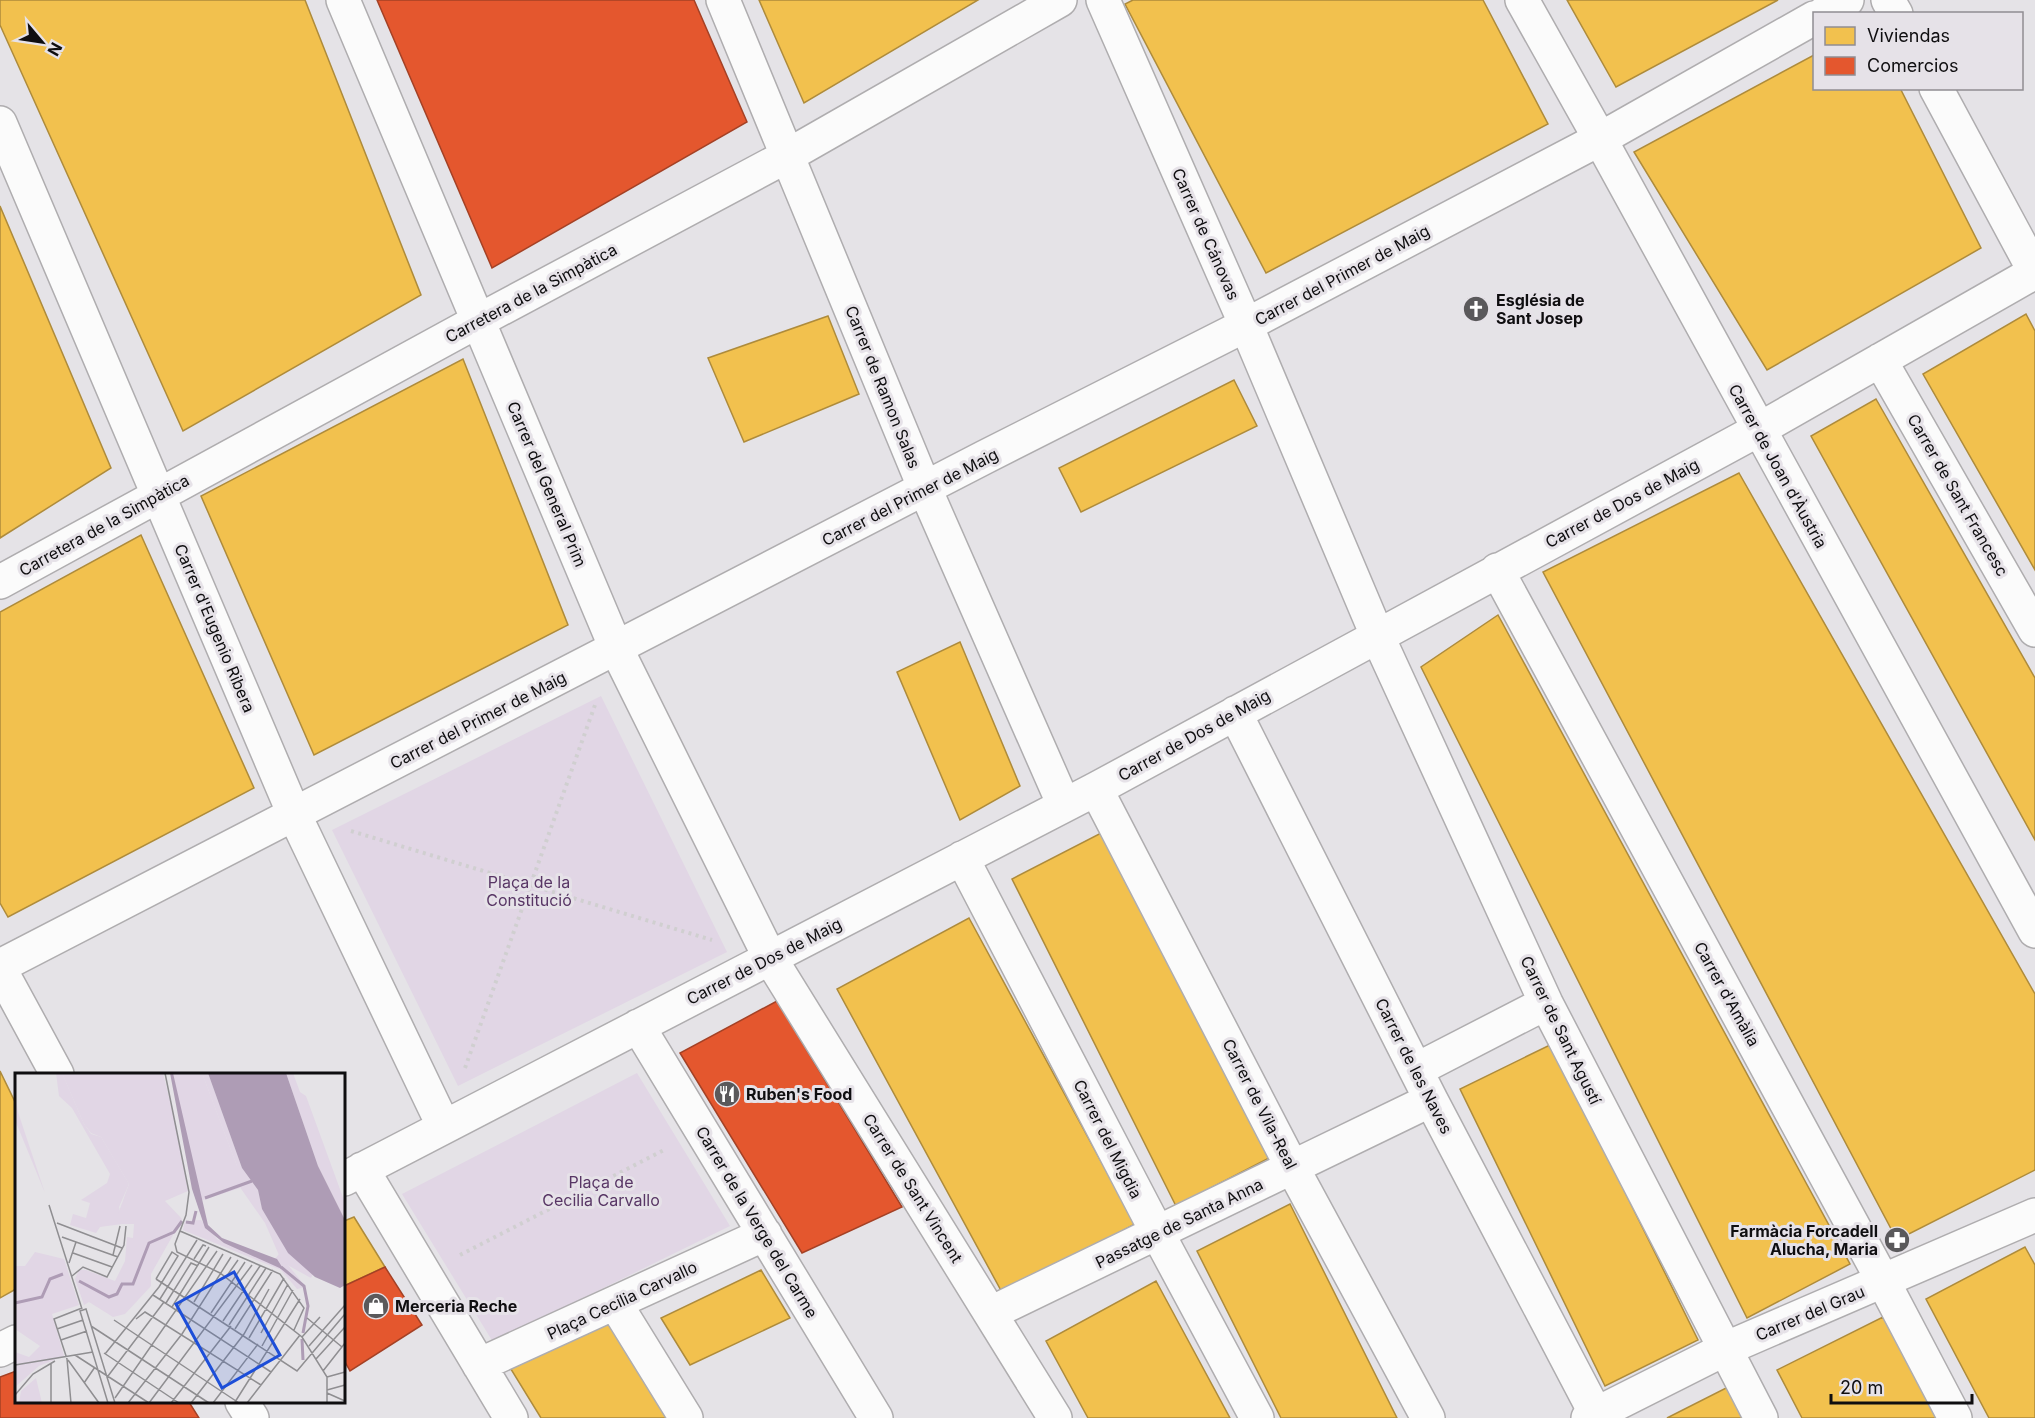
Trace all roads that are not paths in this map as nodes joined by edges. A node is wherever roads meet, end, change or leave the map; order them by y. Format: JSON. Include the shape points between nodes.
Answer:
{"nodes":[{"id":1,"x":344,"y":0,"type":"edge"},
{"id":2,"x":723,"y":0,"type":"edge"},
{"id":3,"x":1060,"y":0,"type":"edge"},
{"id":4,"x":1103,"y":0,"type":"edge"},
{"id":5,"x":1522,"y":0,"type":"edge"},
{"id":6,"x":1848,"y":0,"type":"edge"},
{"id":7,"x":1827,"y":12,"type":"edge"},
{"id":8,"x":1813,"y":19,"type":"edge"},
{"id":9,"x":1937,"y":90,"type":"edge"},
{"id":10,"x":0,"y":123,"type":"edge"},
{"id":11,"x":1600,"y":139,"type":"junction"},
{"id":12,"x":788,"y":156,"type":"junction"},
{"id":13,"x":2035,"y":272,"type":"edge"},
{"id":14,"x":478,"y":321,"type":"junction"},
{"id":15,"x":1246,"y":325,"type":"junction"},
{"id":16,"x":1880,"y":360,"type":"junction"},
{"id":17,"x":1758,"y":430,"type":"junction"},
{"id":18,"x":925,"y":489,"type":"junction"},
{"id":19,"x":159,"y":496,"type":"junction"},
{"id":20,"x":1497,"y":570,"type":"junction"},
{"id":21,"x":0,"y":582,"type":"edge"},
{"id":22,"x":2035,"y":630,"type":"edge"},
{"id":23,"x":1377,"y":635,"type":"junction"},
{"id":24,"x":616,"y":648,"type":"junction"},
{"id":25,"x":1235,"y":713,"type":"junction"},
{"id":26,"x":1096,"y":789,"type":"junction"},
{"id":27,"x":1064,"y":805,"type":"junction"},
{"id":28,"x":294,"y":814,"type":"junction"},
{"id":29,"x":962,"y":858,"type":"junction"},
{"id":30,"x":2035,"y":931,"type":"edge"},
{"id":31,"x":770,"y":958,"type":"junction"},
{"id":32,"x":0,"y":967,"type":"edge"},
{"id":33,"x":1546,"y":1004,"type":"junction"},
{"id":34,"x":638,"y":1026,"type":"junction"},
{"id":35,"x":1416,"y":1070,"type":"junction"},
{"id":36,"x":56,"y":1073,"type":"edge"},
{"id":37,"x":1431,"y":1100,"type":"junction"},
{"id":38,"x":444,"y":1127,"type":"junction"},
{"id":39,"x":1292,"y":1167,"type":"junction"},
{"id":40,"x":353,"y":1174,"type":"edge"},
{"id":41,"x":2033,"y":1222,"type":"edge"},
{"id":42,"x":765,"y":1234,"type":"junction"},
{"id":43,"x":1158,"y":1234,"type":"junction"},
{"id":44,"x":1883,"y":1281,"type":"junction"},
{"id":45,"x":615,"y":1303,"type":"junction"},
{"id":46,"x":991,"y":1313,"type":"junction"},
{"id":47,"x":15,"y":1342,"type":"edge"},
{"id":48,"x":1725,"y":1349,"type":"junction"},
{"id":49,"x":0,"y":1350,"type":"edge"},
{"id":50,"x":479,"y":1365,"type":"junction"},
{"id":51,"x":243,"y":1403,"type":"edge"},
{"id":52,"x":1594,"y":1417,"type":"edge"},
{"id":53,"x":252,"y":1418,"type":"edge"},
{"id":54,"x":511,"y":1418,"type":"edge"},
{"id":55,"x":686,"y":1418,"type":"edge"},
{"id":56,"x":876,"y":1418,"type":"edge"},
{"id":57,"x":1055,"y":1418,"type":"edge"},
{"id":58,"x":1257,"y":1418,"type":"edge"},
{"id":59,"x":1428,"y":1418,"type":"edge"},
{"id":60,"x":1761,"y":1418,"type":"edge"},
{"id":61,"x":1955,"y":1418,"type":"edge"}],
"edges":[{"from":1,"to":14,"type":"street","name":"Carrer del General Prim"},
{"from":2,"to":12,"type":"street","name":"Carrer de Ramon Salas"},
{"from":3,"to":12,"type":"street","name":"Carretera de la Simpàtica"},
{"from":4,"to":15,"type":"street","name":"Carrer de Cánovas"},
{"from":5,"to":11,"type":"street","name":"Carrer de Joan d'Àustria"},
{"from":6,"to":7,"type":"street"},
{"from":8,"to":11,"type":"street","name":"Carrer del Primer de Maig"},
{"from":9,"to":13,"type":"street"},
{"from":10,"to":19,"type":"street","name":"Carrer d'Eugenio Ribera"},
{"from":11,"to":15,"type":"street","name":"Carrer del Primer de Maig"},
{"from":11,"to":17,"type":"street","name":"Carrer de Joan d'Àustria"},
{"from":12,"to":14,"type":"street","name":"Carretera de la Simpàtica"},
{"from":12,"to":18,"type":"street","name":"Carrer de Ramon Salas"},
{"from":13,"to":16,"type":"street","name":"Carrer de Dos de Maig"},
{"from":14,"to":19,"type":"street","name":"Carretera de la Simpàtica"},
{"from":14,"to":24,"type":"street","name":"Carrer del General Prim"},
{"from":15,"to":18,"type":"street","name":"Carrer del Primer de Maig"},
{"from":15,"to":23,"type":"street","name":"Carrer de Cánovas"},
{"from":16,"to":17,"type":"street","name":"Carrer de Dos de Maig"},
{"from":16,"to":22,"type":"street","name":"Carrer de Sant Francesc"},
{"from":17,"to":20,"type":"street","name":"Carrer de Dos de Maig"},
{"from":17,"to":30,"type":"street","name":"Carrer de Joan d'Àustria"},
{"from":18,"to":24,"type":"street","name":"Carrer del Primer de Maig"},
{"from":18,"to":27,"type":"street","name":"Carrer de Ramon Salas"},
{"from":19,"to":21,"type":"street","name":"Carretera de la Simpàtica"},
{"from":19,"to":28,"type":"street","name":"Carrer d'Eugenio Ribera"},
{"from":20,"to":23,"type":"street","name":"Carrer de Dos de Maig"},
{"from":20,"to":44,"type":"street","name":"Carrer d'Amàlia"},
{"from":23,"to":25,"type":"street","name":"Carrer de Dos de Maig"},
{"from":23,"to":33,"type":"street","name":"Carrer de Sant Agustí"},
{"from":24,"to":28,"type":"street","name":"Carrer del Primer de Maig"},
{"from":24,"to":31,"type":"street","name":"Carrer del General Prim"},
{"from":25,"to":26,"type":"street","name":"Carrer de Dos de Maig"},
{"from":25,"to":35,"type":"street","name":"Carrer de les Naves"},
{"from":26,"to":27,"type":"street","name":"Carrer de Dos de Maig"},
{"from":26,"to":39,"type":"street","name":"Carrer de Vila-Real"},
{"from":27,"to":29,"type":"street","name":"Carrer de Dos de Maig"},
{"from":28,"to":32,"type":"street","name":"Carrer del Primer de Maig"},
{"from":28,"to":38,"type":"street","name":"Carrer d'Eugenio Ribera"},
{"from":29,"to":31,"type":"street","name":"Carrer de Dos de Maig"},
{"from":29,"to":43,"type":"street","name":"Carrer del Migdia"},
{"from":31,"to":34,"type":"street","name":"Carrer de Dos de Maig"},
{"from":31,"to":46,"type":"street","name":"Carrer de Sant Vincent"},
{"from":32,"to":36,"type":"street"},
{"from":33,"to":35,"type":"street"},
{"from":33,"to":48,"type":"street","name":"Carrer de Sant Agustí"},
{"from":34,"to":38,"type":"street","name":"Carrer de Dos de Maig"},
{"from":34,"to":42,"type":"street","name":"Carrer de la Verge del Carme"},
{"from":35,"to":37,"type":"street","name":"Carrer de les Naves"},
{"from":37,"to":39,"type":"street","name":"Passatge de Santa Anna"},
{"from":37,"to":52,"type":"street","name":"Carrer de les Naves"},
{"from":38,"to":40,"type":"street","name":"Carrer de Dos de Maig"},
{"from":39,"to":43,"type":"street","name":"Passatge de Santa Anna"},
{"from":39,"to":59,"type":"street","name":"Carrer de Vila-Real"},
{"from":40,"to":50,"type":"street","via":[[424,1274]]},
{"from":41,"to":44,"type":"street","name":"Carrer del Grau"},
{"from":42,"to":45,"type":"street","name":"Plaça Cecília Carvallo"},
{"from":42,"to":56,"type":"street","name":"Carrer de la Verge del Carme"},
{"from":43,"to":46,"type":"street","name":"Passatge de Santa Anna"},
{"from":43,"to":58,"type":"street","name":"Carrer del Migdia"},
{"from":44,"to":48,"type":"street","name":"Carrer del Grau"},
{"from":44,"to":61,"type":"street","name":"Carrer d'Amàlia"},
{"from":45,"to":50,"type":"street","name":"Plaça Cecília Carvallo"},
{"from":45,"to":55,"type":"street"},
{"from":46,"to":57,"type":"street","name":"Carrer de Sant Vincent"},
{"from":47,"to":49,"type":"street"},
{"from":48,"to":52,"type":"street","name":"Carrer del Grau"},
{"from":48,"to":60,"type":"street","name":"Carrer de Sant Agustí"},
{"from":50,"to":54,"type":"street"},
{"from":51,"to":53,"type":"street"}]}
